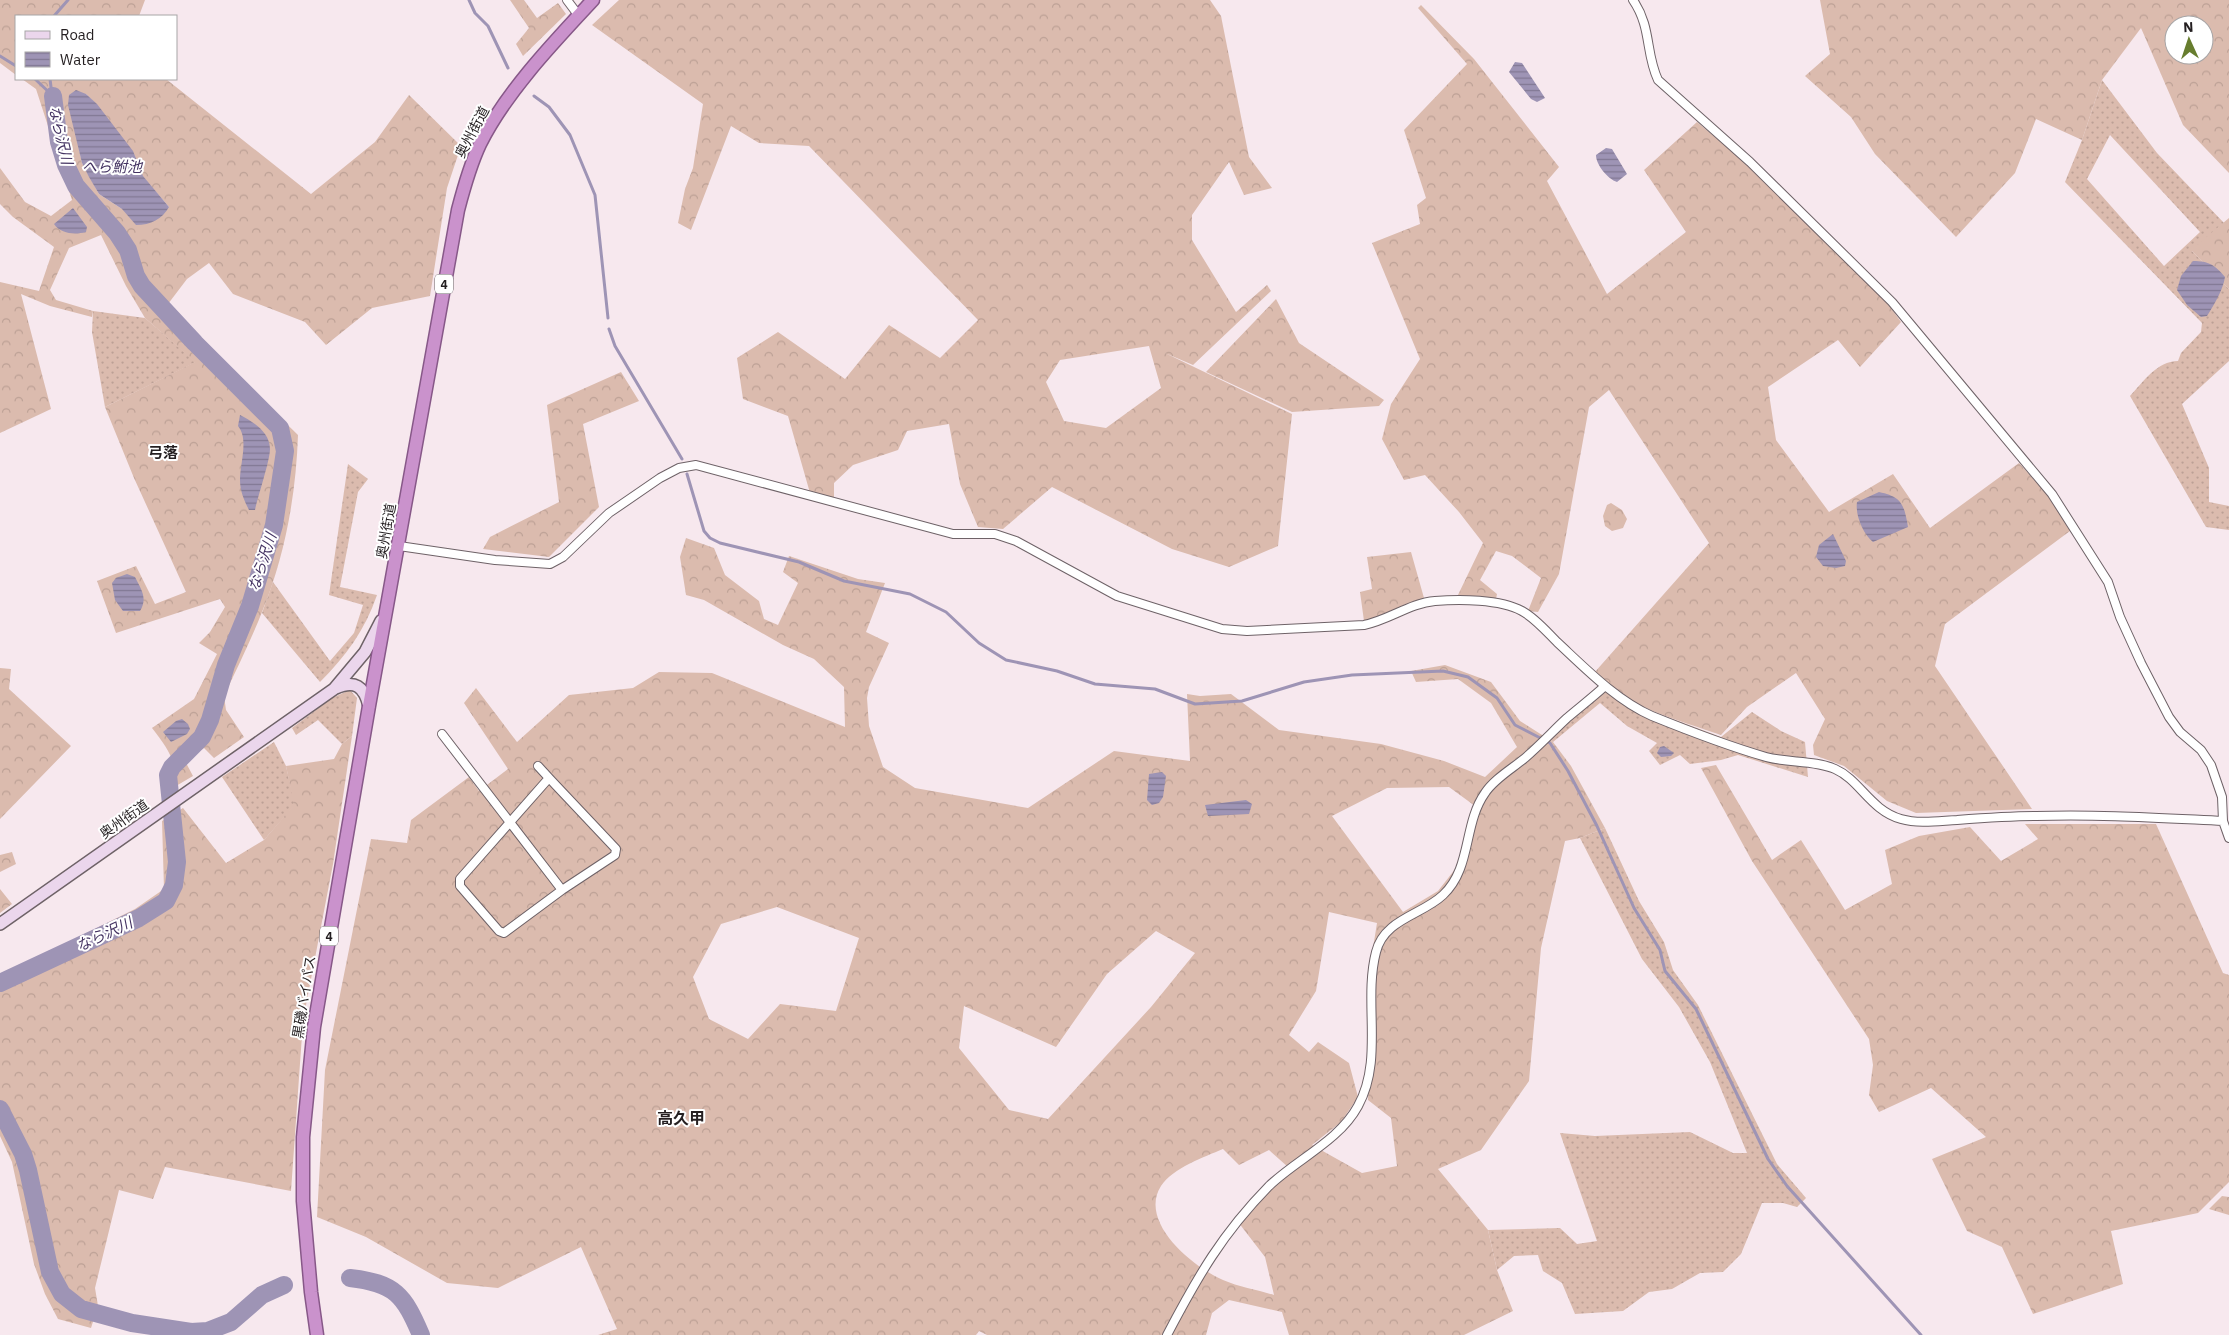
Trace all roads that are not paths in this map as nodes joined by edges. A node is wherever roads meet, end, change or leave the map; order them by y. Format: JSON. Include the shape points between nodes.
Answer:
{"nodes":[{"id":1,"x":567,"y":0,"type":"edge"},
{"id":2,"x":593,"y":0,"type":"edge"},
{"id":3,"x":1633,"y":0,"type":"edge"},
{"id":4,"x":579,"y":16,"type":"junction"},
{"id":5,"x":399,"y":546,"type":"junction"},
{"id":6,"x":387,"y":608,"type":"junction"},
{"id":7,"x":1605,"y":686,"type":"junction"},
{"id":8,"x":334,"y":689,"type":"junction"},
{"id":9,"x":369,"y":706,"type":"junction"},
{"id":10,"x":442,"y":734,"type":"dead end"},
{"id":11,"x":538,"y":766,"type":"dead end"},
{"id":12,"x":549,"y":778,"type":"junction"},
{"id":13,"x":2222,"y":821,"type":"junction"},
{"id":14,"x":509,"y":824,"type":"junction"},
{"id":15,"x":2229,"y":838,"type":"edge"},
{"id":16,"x":562,"y":890,"type":"junction"},
{"id":17,"x":0,"y":924,"type":"edge"},
{"id":18,"x":317,"y":1335,"type":"edge"},
{"id":19,"x":1167,"y":1335,"type":"edge"}],
"edges":[{"from":1,"to":4,"type":"street"},
{"from":2,"to":4,"type":"highway","name":"奥州街道","number":"4"},
{"from":3,"to":13,"type":"street","via":[[1646,24],[1658,80],[1750,162],[1892,302],[2052,494],[2108,582],[2131,640],[2169,717],[2211,765],[2222,797]]},
{"from":4,"to":5,"type":"highway","name":"奥州街道","number":"4","via":[[494,120],[467,175],[440,304]]},
{"from":5,"to":6,"type":"highway","name":"奥州街道","number":"4"},
{"from":5,"to":7,"type":"street","via":[[495,560],[550,564],[563,557],[609,514],[660,478],[679,468],[696,465],[953,534],[995,534],[1016,541],[1117,596],[1222,629],[1246,631],[1364,625],[1381,621],[1416,604],[1434,601],[1506,605],[1522,611],[1539,624]]},
{"from":6,"to":8,"type":"main road","name":"奥州街道","via":[[365,652]]},
{"from":6,"to":9,"type":"highway","name":"黒磯バイパス","number":"4"},
{"from":7,"to":13,"type":"street","via":[[1652,716],[1766,756],[1837,770],[1870,801],[1900,819],[1920,822],[2106,815]]},
{"from":7,"to":19,"type":"street","via":[[1485,793],[1473,821],[1462,869],[1443,895],[1398,922],[1384,935],[1376,950],[1373,968],[1370,1067],[1366,1090],[1358,1108],[1330,1138],[1271,1184],[1226,1234],[1198,1274]]},
{"from":8,"to":9,"type":"main road","via":[[356,684],[364,692]]},
{"from":8,"to":17,"type":"main road","name":"奥州街道"},
{"from":9,"to":18,"type":"highway","name":"黒磯バイパス","number":"4","via":[[314,1027],[306,1094],[303,1201]]},
{"from":10,"to":14,"type":"street"},
{"from":11,"to":12,"type":"street"},
{"from":12,"to":14,"type":"street"},
{"from":12,"to":16,"type":"street","via":[[616,849],[615,856]]},
{"from":13,"to":15,"type":"street"},
{"from":14,"to":16,"type":"street"},
{"from":14,"to":16,"type":"street","via":[[460,879],[460,886],[504,933]]}]}
